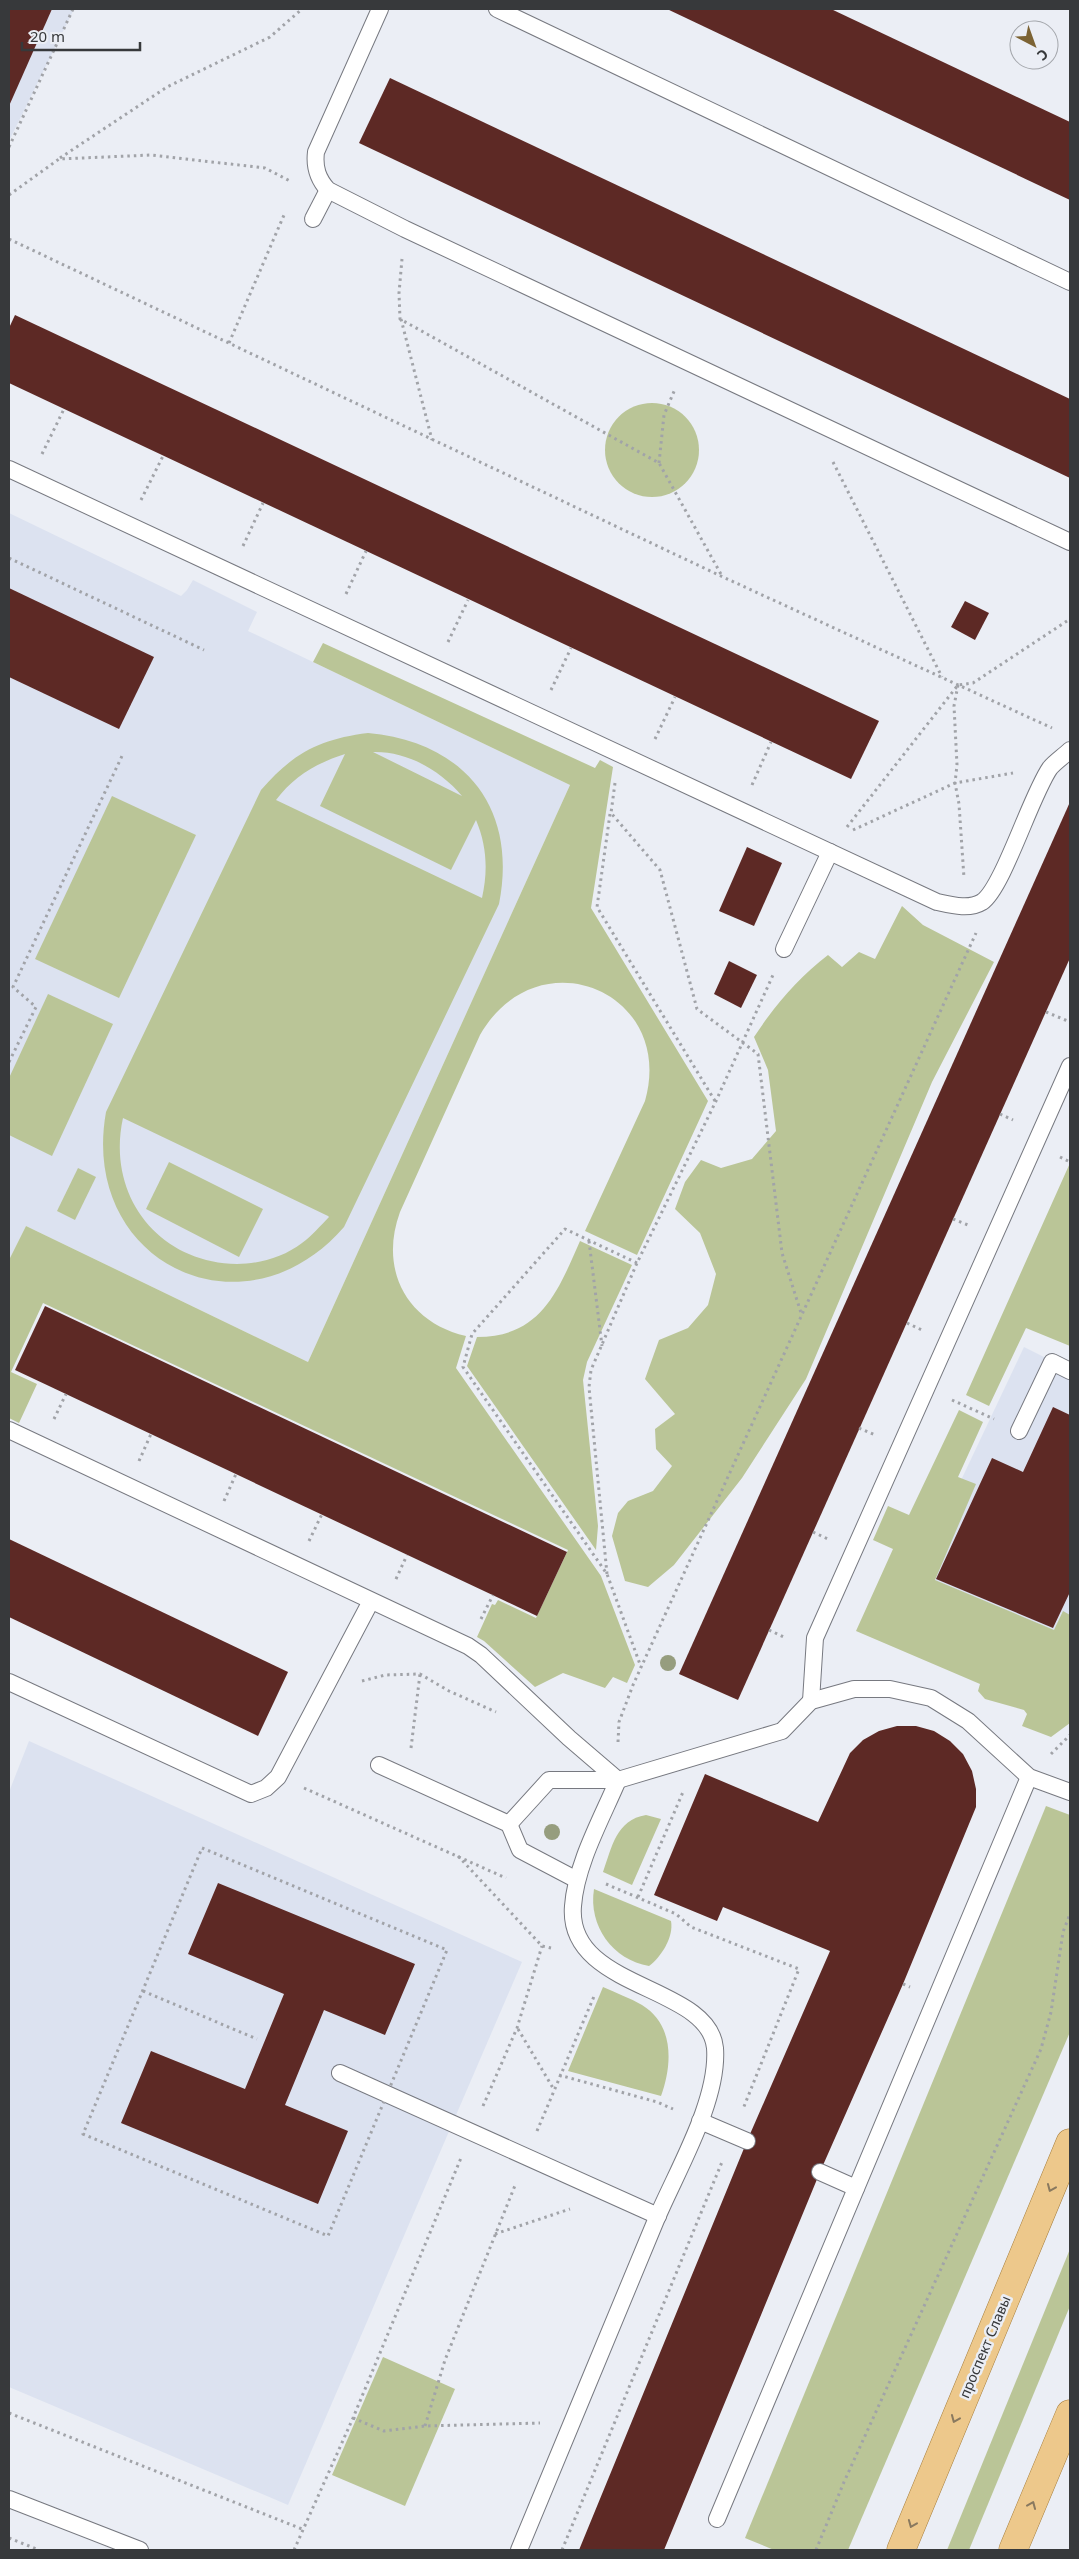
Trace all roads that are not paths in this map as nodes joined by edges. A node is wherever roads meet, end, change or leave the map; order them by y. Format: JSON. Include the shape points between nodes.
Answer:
{"nodes":[{"id":1,"x":380,"y":9,"type":"edge"},
{"id":2,"x":497,"y":9,"type":"edge"},
{"id":3,"x":325,"y":186,"type":"junction"},
{"id":4,"x":313,"y":219,"type":"dead end"},
{"id":5,"x":1070,"y":282,"type":"edge"},
{"id":6,"x":9,"y":469,"type":"edge"},
{"id":7,"x":1070,"y":542,"type":"edge"},
{"id":8,"x":1070,"y":750,"type":"edge"},
{"id":9,"x":830,"y":852,"type":"junction"},
{"id":10,"x":784,"y":950,"type":"road end"},
{"id":11,"x":1070,"y":1066,"type":"edge"},
{"id":12,"x":1070,"y":1371,"type":"edge"},
{"id":13,"x":9,"y":1430,"type":"edge"},
{"id":14,"x":1019,"y":1431,"type":"road end"},
{"id":15,"x":372,"y":1601,"type":"junction"},
{"id":16,"x":9,"y":1682,"type":"edge"},
{"id":17,"x":811,"y":1701,"type":"junction"},
{"id":18,"x":379,"y":1765,"type":"dead end"},
{"id":19,"x":1029,"y":1777,"type":"junction"},
{"id":20,"x":618,"y":1780,"type":"junction"},
{"id":21,"x":1070,"y":1792,"type":"edge"},
{"id":22,"x":510,"y":1824,"type":"junction"},
{"id":23,"x":577,"y":1880,"type":"junction"},
{"id":24,"x":340,"y":2073,"type":"dead end"},
{"id":25,"x":700,"y":2121,"type":"junction"},
{"id":26,"x":747,"y":2141,"type":"dead end"},
{"id":27,"x":1070,"y":2143,"type":"edge"},
{"id":28,"x":820,"y":2172,"type":"dead end"},
{"id":29,"x":856,"y":2188,"type":"junction"},
{"id":30,"x":658,"y":2216,"type":"junction"},
{"id":31,"x":1070,"y":2414,"type":"edge"},
{"id":32,"x":9,"y":2499,"type":"edge"},
{"id":33,"x":717,"y":2519,"type":"dead end"},
{"id":34,"x":140,"y":2550,"type":"edge"},
{"id":35,"x":519,"y":2550,"type":"edge"},
{"id":36,"x":901,"y":2550,"type":"edge"},
{"id":37,"x":1013,"y":2550,"type":"edge"}],
"edges":[{"from":1,"to":3,"type":"lane","via":[[316,152],[314,163]]},
{"from":2,"to":5,"type":"lane"},
{"from":3,"to":4,"type":"lane"},
{"from":3,"to":7,"type":"lane","via":[[405,229]]},
{"from":6,"to":9,"type":"lane"},
{"from":8,"to":9,"type":"lane","via":[[1051,767],[1039,787],[997,882],[982,902],[964,907],[937,902]]},
{"from":9,"to":10,"type":"lane"},
{"from":11,"to":17,"type":"lane","via":[[815,1638]]},
{"from":12,"to":14,"type":"lane","via":[[1052,1362]]},
{"from":13,"to":15,"type":"lane"},
{"from":15,"to":16,"type":"lane","via":[[278,1777],[266,1788],[250,1794]]},
{"from":15,"to":20,"type":"lane","via":[[481,1655]]},
{"from":17,"to":19,"type":"lane","via":[[854,1689],[890,1689],[931,1698],[968,1721]]},
{"from":17,"to":20,"type":"lane","via":[[782,1731]]},
{"from":18,"to":22,"type":"lane"},
{"from":19,"to":21,"type":"lane"},
{"from":19,"to":29,"type":"lane"},
{"from":20,"to":22,"type":"lane","via":[[549,1780]]},
{"from":20,"to":23,"type":"lane"},
{"from":22,"to":23,"type":"lane","via":[[520,1850]]},
{"from":23,"to":25,"type":"lane","via":[[572,1908],[577,1930],[595,1957],[607,1968],[696,2014],[709,2028],[715,2048]]},
{"from":24,"to":30,"type":"lane"},
{"from":25,"to":26,"type":"lane"},
{"from":25,"to":30,"type":"lane"},
{"from":27,"to":36,"type":"main road","name":"проспект Славы","one_way":true},
{"from":28,"to":29,"type":"lane"},
{"from":29,"to":33,"type":"lane"},
{"from":30,"to":35,"type":"lane"},
{"from":37,"to":31,"type":"main road","one_way":true},
{"from":32,"to":34,"type":"lane"}]}
